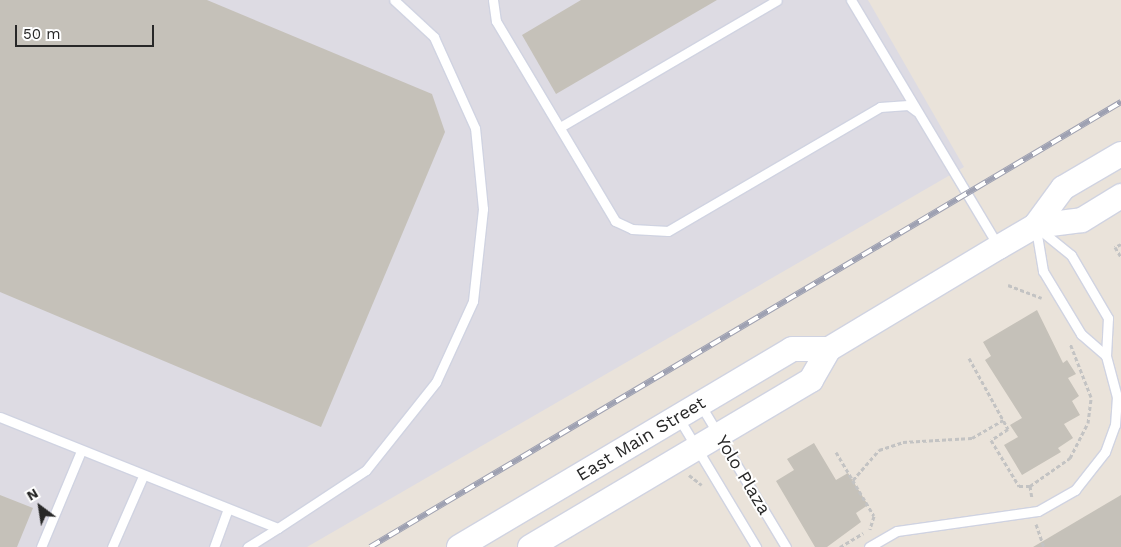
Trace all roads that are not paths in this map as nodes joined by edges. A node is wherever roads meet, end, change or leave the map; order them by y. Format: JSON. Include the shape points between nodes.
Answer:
{"nodes":[{"id":1,"x":394,"y":0,"type":"edge"},
{"id":2,"x":493,"y":0,"type":"edge"},
{"id":3,"x":777,"y":0,"type":"edge"},
{"id":4,"x":851,"y":0,"type":"edge"},
{"id":5,"x":916,"y":111,"type":"junction"},
{"id":6,"x":560,"y":127,"type":"junction"},
{"id":7,"x":1121,"y":154,"type":"edge"},
{"id":8,"x":1121,"y":196,"type":"edge"},
{"id":9,"x":1035,"y":226,"type":"junction"},
{"id":10,"x":999,"y":248,"type":"junction"},
{"id":11,"x":829,"y":348,"type":"junction"},
{"id":12,"x":1106,"y":356,"type":"junction"},
{"id":13,"x":700,"y":404,"type":"junction"},
{"id":14,"x":1119,"y":410,"type":"edge"},
{"id":15,"x":0,"y":417,"type":"edge"},
{"id":16,"x":678,"y":417,"type":"junction"},
{"id":17,"x":719,"y":435,"type":"junction"},
{"id":18,"x":697,"y":448,"type":"junction"},
{"id":19,"x":81,"y":450,"type":"junction"},
{"id":20,"x":144,"y":476,"type":"junction"},
{"id":21,"x":227,"y":511,"type":"junction"},
{"id":22,"x":278,"y":528,"type":"junction"},
{"id":23,"x":41,"y":547,"type":"edge"},
{"id":24,"x":112,"y":547,"type":"edge"},
{"id":25,"x":214,"y":547,"type":"edge"},
{"id":26,"x":248,"y":547,"type":"edge"},
{"id":27,"x":459,"y":547,"type":"edge"},
{"id":28,"x":530,"y":547,"type":"edge"},
{"id":29,"x":756,"y":547,"type":"edge"},
{"id":30,"x":786,"y":547,"type":"edge"},
{"id":31,"x":869,"y":547,"type":"edge"}],
"edges":[{"from":1,"to":22,"type":"lane","via":[[434,37],[475,128],[483,209],[473,301],[436,382],[366,470]]},
{"from":2,"to":6,"type":"lane","via":[[496,21]]},
{"from":3,"to":6,"type":"lane"},
{"from":4,"to":5,"type":"lane"},
{"from":5,"to":6,"type":"lane","via":[[908,105],[880,107],[668,231],[650,232],[615,221]]},
{"from":5,"to":10,"type":"lane"},
{"from":7,"to":9,"type":"main road","name":"East Main Street","via":[[1063,188]]},
{"from":8,"to":9,"type":"main road","name":"East Main Street","via":[[1082,220]]},
{"from":9,"to":10,"type":"main road","name":"East Main Street"},
{"from":9,"to":12,"type":"lane","via":[[1044,272],[1081,334]]},
{"from":9,"to":12,"type":"lane","via":[[1071,255],[1108,318]]},
{"from":10,"to":11,"type":"main road","name":"East Main Street"},
{"from":11,"to":13,"type":"main road","name":"East Main Street","via":[[792,349]]},
{"from":11,"to":17,"type":"main road","name":"East Main Street","via":[[811,380]]},
{"from":12,"to":14,"type":"lane"},
{"from":13,"to":16,"type":"main road","name":"East Main Street"},
{"from":13,"to":17,"type":"lane","name":"Yolo Plaza"},
{"from":14,"to":31,"type":"lane","via":[[1092,473],[1056,502],[1034,511],[897,531]]},
{"from":15,"to":19,"type":"lane"},
{"from":16,"to":18,"type":"lane","name":"Yolo Plaza"},
{"from":16,"to":27,"type":"main road","name":"East Main Street"},
{"from":17,"to":18,"type":"main road","name":"East Main Street"},
{"from":17,"to":30,"type":"lane","name":"Yolo Plaza"},
{"from":18,"to":28,"type":"main road","name":"East Main Street"},
{"from":18,"to":29,"type":"lane","name":"Yolo Plaza"},
{"from":19,"to":20,"type":"lane"},
{"from":19,"to":23,"type":"lane"},
{"from":20,"to":21,"type":"lane"},
{"from":20,"to":24,"type":"lane"},
{"from":21,"to":22,"type":"lane"},
{"from":21,"to":25,"type":"lane"},
{"from":22,"to":26,"type":"lane"}]}
